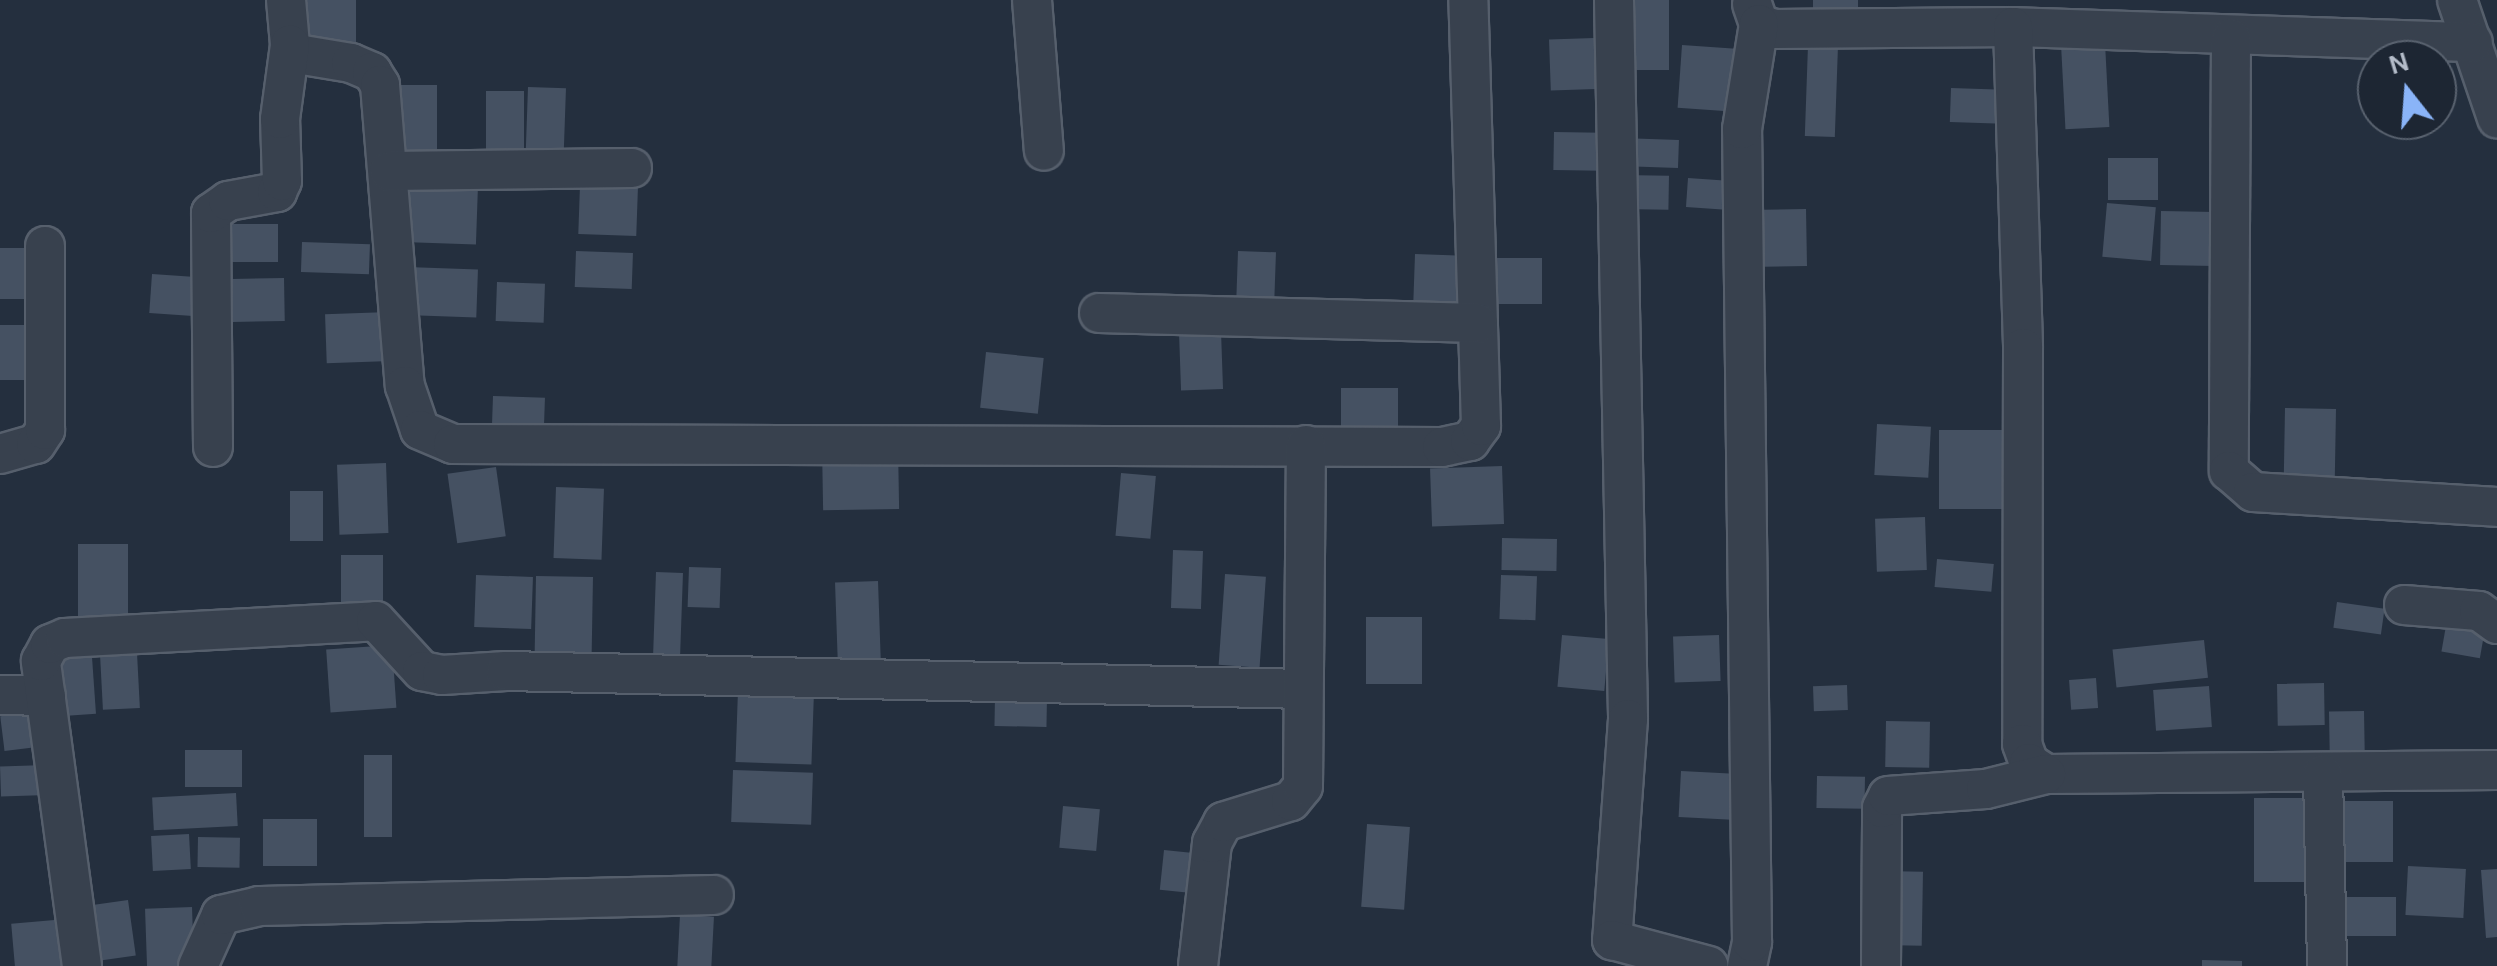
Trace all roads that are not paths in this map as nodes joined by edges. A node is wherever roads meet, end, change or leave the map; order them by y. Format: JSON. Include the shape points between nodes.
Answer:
{"nodes":[{"id":1,"x":286,"y":0,"type":"edge"},
{"id":2,"x":1032,"y":0,"type":"edge"},
{"id":3,"x":1468,"y":0,"type":"edge"},
{"id":4,"x":1614,"y":0,"type":"edge"},
{"id":5,"x":2456,"y":0,"type":"edge"},
{"id":6,"x":1755,"y":12,"type":"edge"},
{"id":7,"x":2012,"y":27,"type":"junction"},
{"id":8,"x":2231,"y":38,"type":"junction"},
{"id":9,"x":2474,"y":42,"type":"junction"},
{"id":10,"x":290,"y":45,"type":"junction"},
{"id":11,"x":2497,"y":118,"type":"edge"},
{"id":12,"x":1044,"y":152,"type":"dead end"},
{"id":13,"x":632,"y":168,"type":"dead end"},
{"id":14,"x":388,"y":171,"type":"junction"},
{"id":15,"x":45,"y":246,"type":"dead end"},
{"id":16,"x":1099,"y":313,"type":"dead end"},
{"id":17,"x":1478,"y":324,"type":"junction"},
{"id":18,"x":1306,"y":444,"type":"junction"},
{"id":19,"x":213,"y":447,"type":"dead end"},
{"id":20,"x":0,"y":454,"type":"edge"},
{"id":21,"x":2497,"y":507,"type":"edge"},
{"id":22,"x":2404,"y":606,"type":"dead end"},
{"id":23,"x":2497,"y":624,"type":"edge"},
{"id":24,"x":1303,"y":689,"type":"junction"},
{"id":25,"x":0,"y":695,"type":"edge"},
{"id":26,"x":46,"y":696,"type":"junction"},
{"id":27,"x":2497,"y":770,"type":"edge"},
{"id":28,"x":2046,"y":774,"type":"junction"},
{"id":29,"x":2324,"y":774,"type":"junction"},
{"id":30,"x":714,"y":895,"type":"dead end"},
{"id":31,"x":82,"y":966,"type":"edge"},
{"id":32,"x":198,"y":966,"type":"edge"},
{"id":33,"x":1198,"y":966,"type":"edge"},
{"id":34,"x":1709,"y":966,"type":"edge"},
{"id":35,"x":1747,"y":966,"type":"edge"},
{"id":36,"x":1880,"y":966,"type":"edge"},
{"id":37,"x":2326,"y":966,"type":"edge"}],
"edges":[{"from":1,"to":10,"type":"street"},
{"from":2,"to":12,"type":"street"},
{"from":3,"to":17,"type":"street"},
{"from":4,"to":34,"type":"street","via":[[1628,720],[1612,940]]},
{"from":5,"to":9,"type":"street"},
{"from":6,"to":7,"type":"street"},
{"from":6,"to":35,"type":"street","via":[[1742,130],[1752,942]]},
{"from":7,"to":8,"type":"street"},
{"from":7,"to":28,"type":"street","via":[[2024,348],[2022,744],[2030,764]]},
{"from":8,"to":9,"type":"street"},
{"from":8,"to":21,"type":"street","via":[[2228,472],[2253,492]]},
{"from":9,"to":11,"type":"street"},
{"from":10,"to":14,"type":"street","via":[[310,60],[372,72],[385,110]]},
{"from":10,"to":19,"type":"street","via":[[281,104],[282,181],[276,192],[228,201],[211,213]]},
{"from":13,"to":14,"type":"street"},
{"from":14,"to":18,"type":"street","via":[[404,386],[420,430],[452,444]]},
{"from":15,"to":20,"type":"street","via":[[44,430],[36,444]]},
{"from":16,"to":17,"type":"street"},
{"from":17,"to":18,"type":"street","via":[[1481,426],[1470,441]]},
{"from":18,"to":24,"type":"street"},
{"from":22,"to":23,"type":"street","via":[[2479,611]]},
{"from":24,"to":26,"type":"street","via":[[506,671],[442,675],[422,671],[376,621],[64,638],[43,652]]},
{"from":24,"to":33,"type":"street","via":[[1303,786],[1291,801],[1223,822],[1212,843]]},
{"from":25,"to":26,"type":"street"},
{"from":26,"to":31,"type":"street"},
{"from":27,"to":29,"type":"street"},
{"from":28,"to":29,"type":"street"},
{"from":28,"to":36,"type":"street","via":[[1986,789],[1888,796],[1881,823]]},
{"from":29,"to":37,"type":"street"},
{"from":30,"to":32,"type":"street","via":[[259,906],[221,915]]}]}
